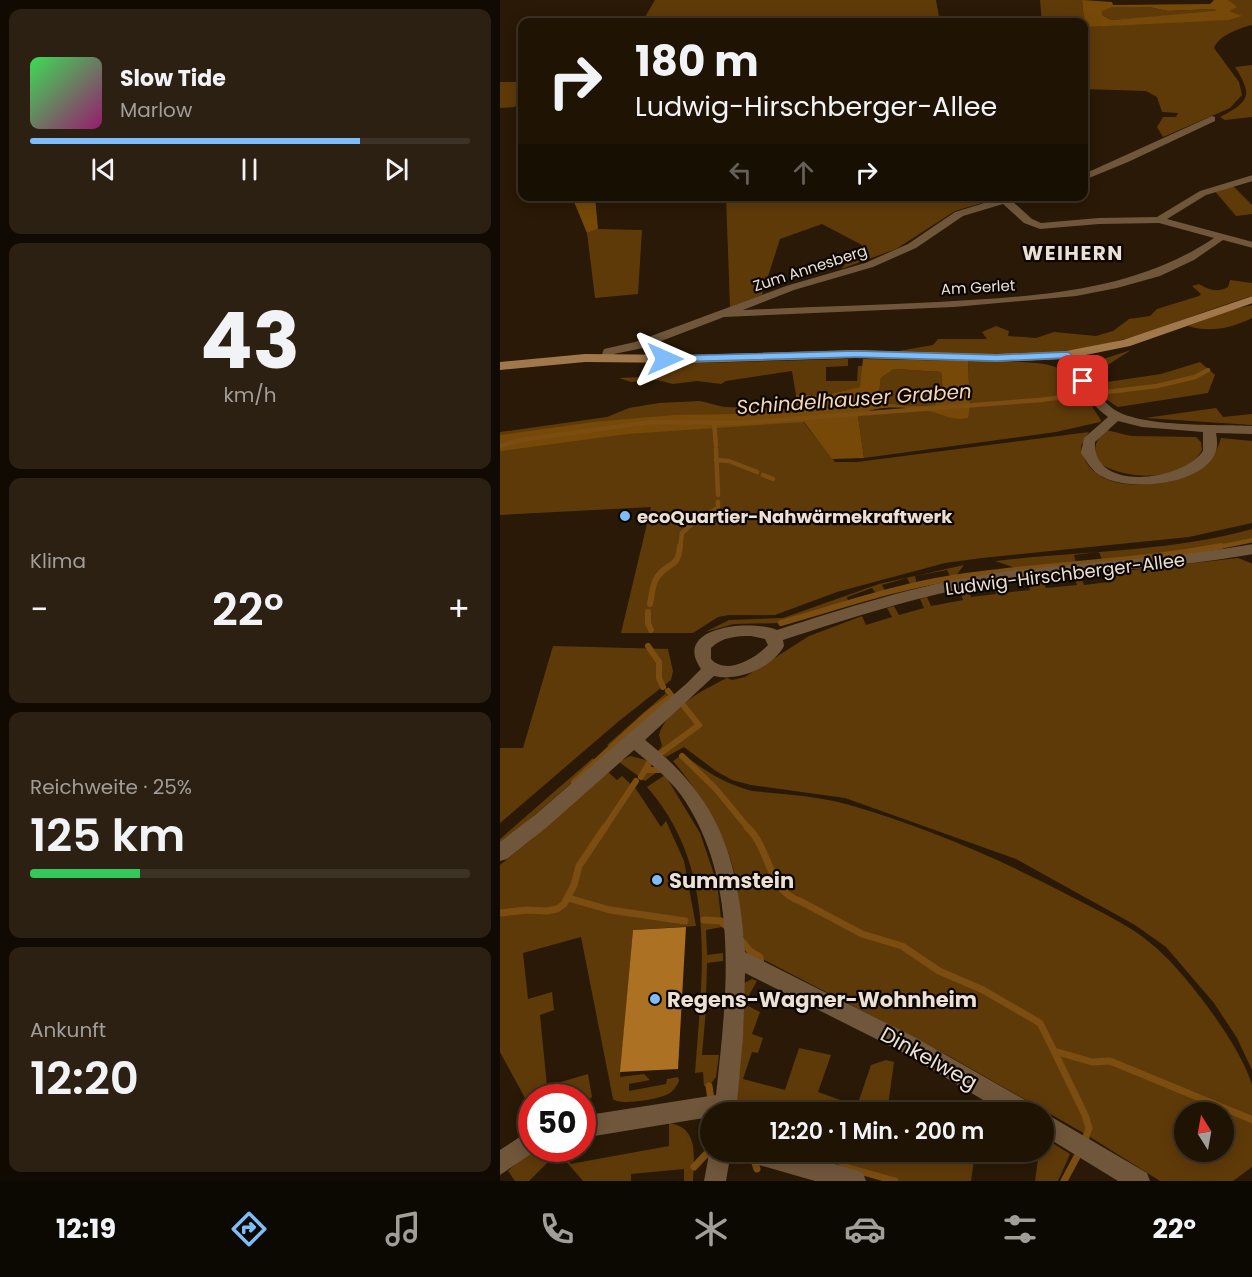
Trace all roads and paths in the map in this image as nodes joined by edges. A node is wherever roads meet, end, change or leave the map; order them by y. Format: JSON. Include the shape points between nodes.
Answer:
{"nodes":[{"id":1,"x":1211,"y":119,"type":"dead end"},
{"id":2,"x":1088,"y":175,"type":"edge"},
{"id":3,"x":1253,"y":178,"type":"edge"},
{"id":4,"x":1002,"y":201,"type":"edge"},
{"id":5,"x":1006,"y":201,"type":"edge"},
{"id":6,"x":1159,"y":220,"type":"junction"},
{"id":7,"x":1220,"y":238,"type":"junction"},
{"id":8,"x":1253,"y":245,"type":"edge"},
{"id":9,"x":1253,"y":299,"type":"edge"},
{"id":10,"x":726,"y":314,"type":"junction"},
{"id":11,"x":1067,"y":355,"type":"junction"},
{"id":12,"x":607,"y":357,"type":"junction"},
{"id":13,"x":500,"y":366,"type":"edge"},
{"id":14,"x":1115,"y":416,"type":"junction"},
{"id":15,"x":1209,"y":428,"type":"junction"},
{"id":16,"x":1253,"y":430,"type":"edge"},
{"id":17,"x":1253,"y":549,"type":"edge"},
{"id":18,"x":775,"y":637,"type":"junction"},
{"id":19,"x":711,"y":669,"type":"junction"},
{"id":20,"x":634,"y":740,"type":"junction"},
{"id":21,"x":500,"y":852,"type":"edge"},
{"id":22,"x":734,"y":957,"type":"junction"},
{"id":23,"x":726,"y":1102,"type":"edge"},
{"id":24,"x":1007,"y":1102,"type":"edge"},
{"id":25,"x":700,"y":1112,"type":"edge"},
{"id":26,"x":596,"y":1125,"type":"edge"},
{"id":27,"x":1054,"y":1130,"type":"edge"},
{"id":28,"x":518,"y":1150,"type":"edge"},
{"id":29,"x":718,"y":1162,"type":"edge"},
{"id":30,"x":788,"y":1162,"type":"edge"},
{"id":31,"x":500,"y":1164,"type":"edge"},
{"id":32,"x":715,"y":1181,"type":"edge"},
{"id":33,"x":855,"y":1181,"type":"edge"},
{"id":34,"x":1139,"y":1181,"type":"edge"}],
"edges":[{"from":1,"to":2,"type":"street"},
{"from":3,"to":6,"type":"street","via":[[1206,190]]},
{"from":4,"to":10,"type":"street","name":"Zum Annesberg","via":[[959,214],[912,246],[882,259]]},
{"from":5,"to":6,"type":"street","via":[[1028,221],[1040,226]]},
{"from":6,"to":7,"type":"street"},
{"from":7,"to":8,"type":"street"},
{"from":7,"to":10,"type":"street","name":"Am Gerlet","via":[[1197,256],[1175,266],[1071,293],[982,302]]},
{"from":9,"to":11,"type":"main road","via":[[1126,343]]},
{"from":10,"to":12,"type":"street","name":"Zum Annesberg","via":[[608,352]]},
{"from":11,"to":12,"type":"main road"},
{"from":11,"to":14,"type":"street","via":[[1092,394]]},
{"from":12,"to":13,"type":"main road"},
{"from":14,"to":15,"type":"street","via":[[1153,424]]},
{"from":14,"to":15,"type":"street","via":[[1089,441],[1088,453],[1100,470],[1128,480],[1167,478],[1202,461],[1210,450]]},
{"from":15,"to":16,"type":"street"},
{"from":17,"to":18,"type":"street","name":"Ludwig-Hirschberger-Allee","via":[[1179,561],[990,579],[883,602]]},
{"from":18,"to":19,"type":"street","via":[[773,650],[753,664],[734,670]]},
{"from":18,"to":19,"type":"street","via":[[767,632],[742,630],[710,639],[702,654]]},
{"from":19,"to":20,"type":"street"},
{"from":20,"to":21,"type":"street"},
{"from":20,"to":22,"type":"street","via":[[678,779],[698,805],[709,828],[725,872]]},
{"from":22,"to":23,"type":"street"},
{"from":22,"to":24,"type":"street","name":"Dinkelweg","via":[[911,1046]]},
{"from":25,"to":26,"type":"street"},
{"from":27,"to":34,"type":"street"},
{"from":28,"to":31,"type":"street"},
{"from":29,"to":32,"type":"street"},
{"from":30,"to":33,"type":"street"}]}
